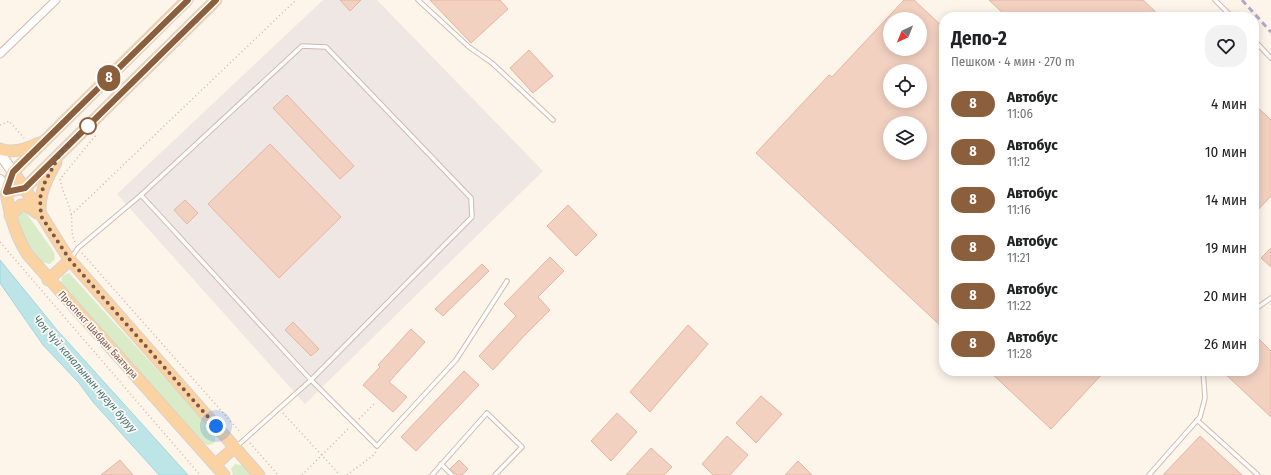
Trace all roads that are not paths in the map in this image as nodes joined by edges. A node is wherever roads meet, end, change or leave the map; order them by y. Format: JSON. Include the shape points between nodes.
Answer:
{"nodes":[{"id":1,"x":56,"y":0,"type":"edge"},
{"id":2,"x":188,"y":0,"type":"edge"},
{"id":3,"x":216,"y":0,"type":"edge"},
{"id":4,"x":418,"y":0,"type":"edge"},
{"id":5,"x":1215,"y":0,"type":"edge"},
{"id":6,"x":1227,"y":12,"type":"edge"},
{"id":7,"x":1259,"y":45,"type":"edge"},
{"id":8,"x":0,"y":54,"type":"edge"},
{"id":9,"x":1271,"y":58,"type":"edge"},
{"id":10,"x":553,"y":120,"type":"dead end"},
{"id":11,"x":48,"y":138,"type":"junction"},
{"id":12,"x":0,"y":149,"type":"edge"},
{"id":13,"x":61,"y":152,"type":"junction"},
{"id":14,"x":0,"y":154,"type":"edge"},
{"id":15,"x":13,"y":172,"type":"junction"},
{"id":16,"x":0,"y":180,"type":"edge"},
{"id":17,"x":25,"y":188,"type":"junction"},
{"id":18,"x":6,"y":192,"type":"junction"},
{"id":19,"x":141,"y":195,"type":"junction"},
{"id":20,"x":10,"y":216,"type":"junction"},
{"id":21,"x":41,"y":216,"type":"junction"},
{"id":22,"x":70,"y":260,"type":"junction"},
{"id":23,"x":48,"y":280,"type":"junction"},
{"id":24,"x":507,"y":281,"type":"dead end"},
{"id":25,"x":1271,"y":298,"type":"edge"},
{"id":26,"x":1259,"y":306,"type":"edge"},
{"id":27,"x":1203,"y":376,"type":"edge"},
{"id":28,"x":311,"y":380,"type":"junction"},
{"id":29,"x":1198,"y":420,"type":"junction"},
{"id":30,"x":235,"y":447,"type":"junction"},
{"id":31,"x":441,"y":464,"type":"junction"},
{"id":32,"x":215,"y":465,"type":"junction"},
{"id":33,"x":224,"y":475,"type":"edge"},
{"id":34,"x":260,"y":475,"type":"edge"},
{"id":35,"x":432,"y":475,"type":"edge"},
{"id":36,"x":452,"y":475,"type":"edge"},
{"id":37,"x":495,"y":475,"type":"edge"},
{"id":38,"x":1149,"y":475,"type":"edge"},
{"id":39,"x":1258,"y":475,"type":"edge"}],
"edges":[{"from":1,"to":8,"type":"street"},
{"from":2,"to":11,"type":"main road"},
{"from":3,"to":13,"type":"main road"},
{"from":4,"to":10,"type":"lane","via":[[469,47],[492,63]]},
{"from":5,"to":6,"type":"lane"},
{"from":7,"to":9,"type":"lane"},
{"from":11,"to":12,"type":"main road","via":[[23,150]]},
{"from":11,"to":15,"type":"main road"},
{"from":13,"to":17,"type":"main road"},
{"from":13,"to":21,"type":"main road","via":[[42,189]]},
{"from":14,"to":15,"type":"main road"},
{"from":15,"to":17,"type":"main road"},
{"from":15,"to":18,"type":"main road"},
{"from":16,"to":18,"type":"main road","name":"Проспект Шабдан Баатыра"},
{"from":17,"to":18,"type":"main road"},
{"from":17,"to":21,"type":"main road"},
{"from":18,"to":20,"type":"main road","name":"Проспект Шабдан Баатыра"},
{"from":19,"to":22,"type":"lane","via":[[78,248]]},
{"from":19,"to":28,"type":"lane"},
{"from":19,"to":28,"type":"lane","via":[[302,46],[326,47],[472,198],[472,217]]},
{"from":20,"to":21,"type":"main road","via":[[21,205],[32,208]]},
{"from":20,"to":23,"type":"main road","name":"Проспект Шабдан Баатыра","via":[[19,242]]},
{"from":21,"to":22,"type":"main road"},
{"from":22,"to":23,"type":"main road"},
{"from":22,"to":30,"type":"main road"},
{"from":23,"to":32,"type":"main road","name":"Проспект Шабдан Баатыра"},
{"from":24,"to":28,"type":"lane","via":[[456,360],[377,446]]},
{"from":25,"to":26,"type":"lane"},
{"from":27,"to":29,"type":"lane","via":[[1204,408]]},
{"from":28,"to":30,"type":"lane"},
{"from":29,"to":38,"type":"lane"},
{"from":29,"to":39,"type":"lane"},
{"from":30,"to":32,"type":"main road"},
{"from":30,"to":34,"type":"main road"},
{"from":31,"to":35,"type":"lane"},
{"from":31,"to":36,"type":"lane"},
{"from":31,"to":37,"type":"lane","via":[[487,413],[522,447]]},
{"from":32,"to":33,"type":"main road","name":"Проспект Шабдан Баатыра"}]}
